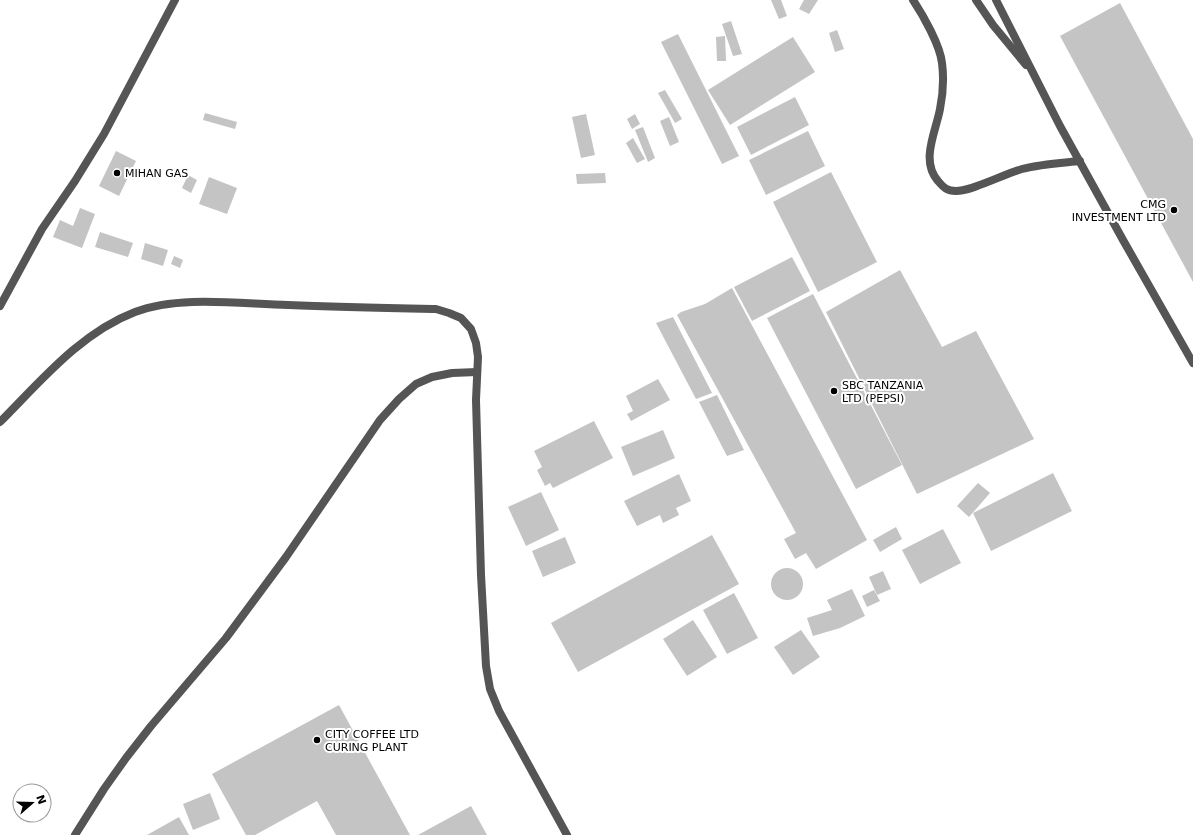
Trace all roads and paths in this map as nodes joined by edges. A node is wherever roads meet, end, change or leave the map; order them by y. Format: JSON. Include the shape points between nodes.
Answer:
{"nodes":[{"id":1,"x":175,"y":0,"type":"edge"},
{"id":2,"x":913,"y":0,"type":"edge"},
{"id":3,"x":976,"y":0,"type":"edge"},
{"id":4,"x":996,"y":0,"type":"edge"},
{"id":5,"x":1034,"y":75,"type":"junction"},
{"id":6,"x":1080,"y":161,"type":"junction"},
{"id":7,"x":0,"y":306,"type":"edge"},
{"id":8,"x":1193,"y":363,"type":"edge"},
{"id":9,"x":477,"y":372,"type":"junction"},
{"id":10,"x":0,"y":422,"type":"edge"},
{"id":11,"x":75,"y":835,"type":"edge"},
{"id":12,"x":567,"y":835,"type":"edge"}],
"edges":[{"from":1,"to":7,"type":"lane","via":[[104,134],[42,229]]},
{"from":2,"to":6,"type":"lane","via":[[928,27],[942,62],[943,90],[929,160],[936,178],[945,189],[967,190],[1023,169]]},
{"from":3,"to":5,"type":"lane"},
{"from":4,"to":5,"type":"lane"},
{"from":5,"to":6,"type":"lane"},
{"from":6,"to":8,"type":"lane"},
{"from":9,"to":10,"type":"lane","via":[[478,357],[471,329],[461,318],[443,311],[236,302],[177,303],[134,312],[85,340],[36,384]]},
{"from":9,"to":11,"type":"lane","via":[[452,373],[432,377],[416,384],[380,420],[286,557],[226,638],[126,758]]},
{"from":9,"to":12,"type":"lane","via":[[481,582],[486,666],[490,688],[499,711]]}]}
